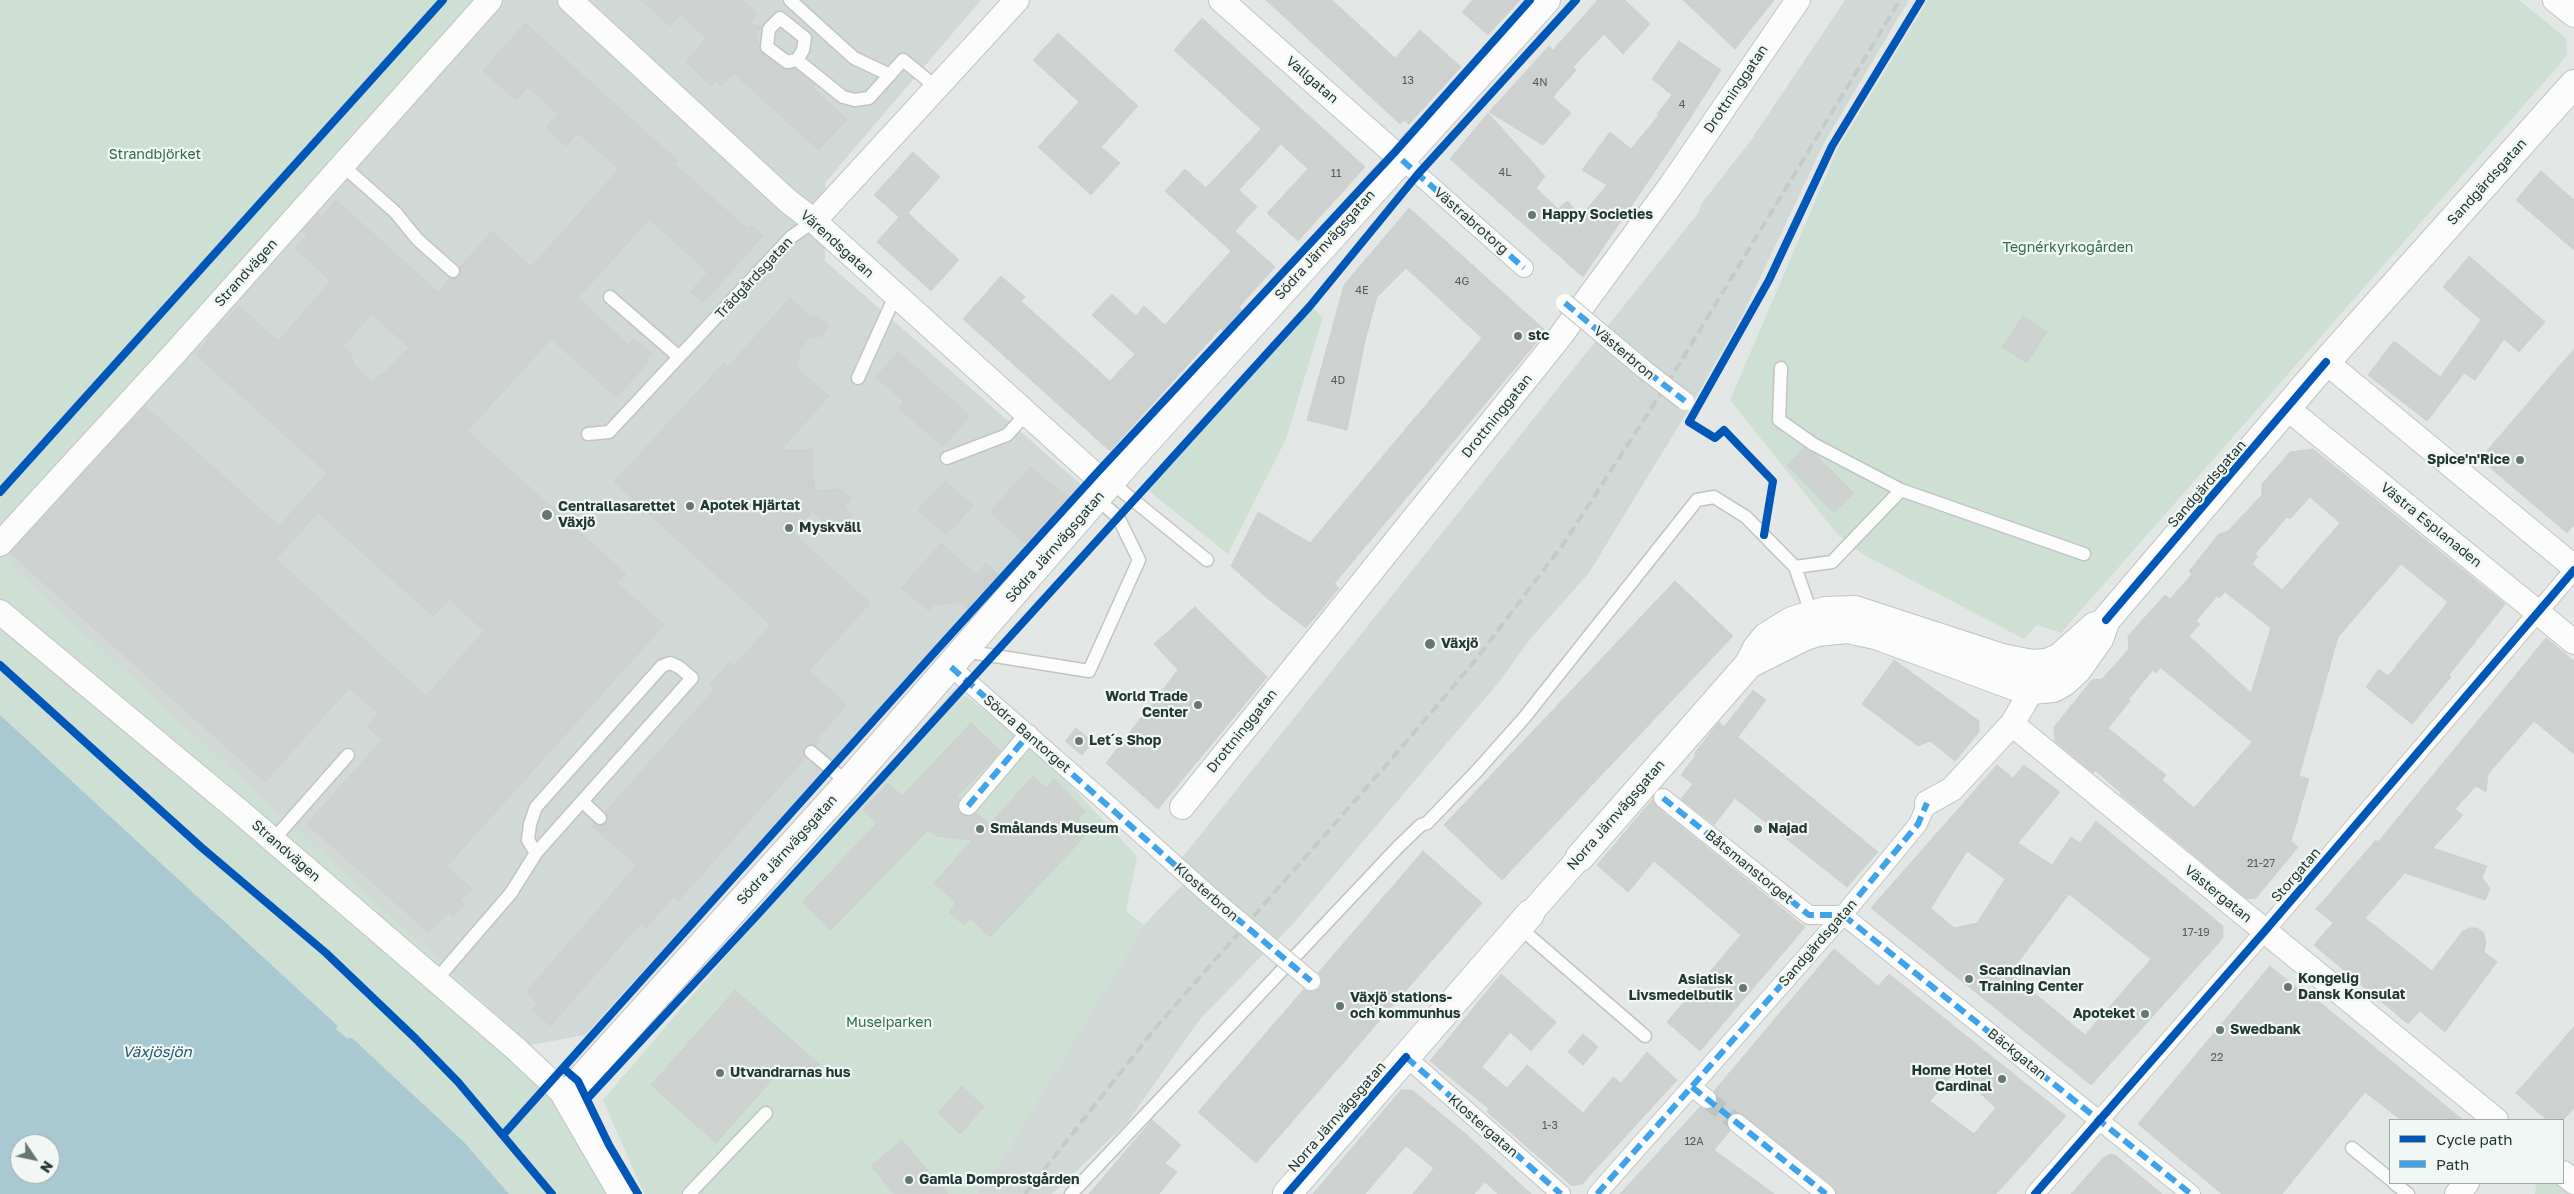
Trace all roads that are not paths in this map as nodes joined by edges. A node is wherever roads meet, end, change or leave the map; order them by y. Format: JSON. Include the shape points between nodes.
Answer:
{"nodes":[{"id":1,"x":490,"y":0,"type":"edge"},
{"id":2,"x":570,"y":0,"type":"edge"},
{"id":3,"x":790,"y":0,"type":"edge"},
{"id":4,"x":1017,"y":0,"type":"edge"},
{"id":5,"x":1221,"y":0,"type":"edge"},
{"id":6,"x":1546,"y":0,"type":"edge"},
{"id":7,"x":2555,"y":0,"type":"edge"},
{"id":8,"x":1790,"y":3,"type":"edge"},
{"id":9,"x":2574,"y":15,"type":"edge"},
{"id":10,"x":797,"y":60,"type":"dead end"},
{"id":11,"x":890,"y":75,"type":"junction"},
{"id":12,"x":2574,"y":84,"type":"edge"},
{"id":13,"x":936,"y":87,"type":"junction"},
{"id":14,"x":342,"y":166,"type":"junction"},
{"id":15,"x":1410,"y":167,"type":"junction"},
{"id":16,"x":814,"y":221,"type":"junction"},
{"id":17,"x":1524,"y":268,"type":"dead end"},
{"id":18,"x":453,"y":271,"type":"dead end"},
{"id":19,"x":895,"y":296,"type":"junction"},
{"id":20,"x":610,"y":297,"type":"dead end"},
{"id":21,"x":1565,"y":303,"type":"dead end"},
{"id":22,"x":679,"y":357,"type":"junction"},
{"id":23,"x":2326,"y":362,"type":"junction"},
{"id":24,"x":1781,"y":368,"type":"dead end"},
{"id":25,"x":858,"y":378,"type":"dead end"},
{"id":26,"x":1685,"y":400,"type":"dead end"},
{"id":27,"x":2288,"y":408,"type":"junction"},
{"id":28,"x":1026,"y":414,"type":"junction"},
{"id":29,"x":588,"y":434,"type":"dead end"},
{"id":30,"x":948,"y":458,"type":"dead end"},
{"id":31,"x":1105,"y":489,"type":"junction"},
{"id":32,"x":1901,"y":490,"type":"junction"},
{"id":33,"x":0,"y":544,"type":"edge"},
{"id":34,"x":2084,"y":554,"type":"dead end"},
{"id":35,"x":1207,"y":560,"type":"dead end"},
{"id":36,"x":1796,"y":567,"type":"junction"},
{"id":37,"x":2574,"y":568,"type":"edge"},
{"id":38,"x":0,"y":612,"type":"edge"},
{"id":39,"x":2538,"y":612,"type":"junction"},
{"id":40,"x":2106,"y":620,"type":"junction"},
{"id":41,"x":1814,"y":623,"type":"junction"},
{"id":42,"x":2574,"y":642,"type":"edge"},
{"id":43,"x":958,"y":659,"type":"junction"},
{"id":44,"x":2032,"y":664,"type":"junction"},
{"id":45,"x":2032,"y":690,"type":"junction"},
{"id":46,"x":2012,"y":724,"type":"junction"},
{"id":47,"x":1029,"y":734,"type":"junction"},
{"id":48,"x":811,"y":752,"type":"dead end"},
{"id":49,"x":348,"y":755,"type":"dead end"},
{"id":50,"x":848,"y":783,"type":"junction"},
{"id":51,"x":1663,"y":798,"type":"dead end"},
{"id":52,"x":1103,"y":800,"type":"joint"},
{"id":53,"x":582,"y":801,"type":"junction"},
{"id":54,"x":1927,"y":803,"type":"joint"},
{"id":55,"x":968,"y":806,"type":"dead end"},
{"id":56,"x":1182,"y":807,"type":"dead end"},
{"id":57,"x":600,"y":818,"type":"dead end"},
{"id":58,"x":274,"y":840,"type":"junction"},
{"id":59,"x":536,"y":853,"type":"junction"},
{"id":60,"x":1580,"y":857,"type":"joint"},
{"id":61,"x":1843,"y":914,"type":"junction"},
{"id":62,"x":1525,"y":921,"type":"junction"},
{"id":63,"x":2264,"y":932,"type":"junction"},
{"id":64,"x":436,"y":980,"type":"junction"},
{"id":65,"x":1311,"y":981,"type":"dead end"},
{"id":66,"x":1644,"y":1036,"type":"dead end"},
{"id":67,"x":1406,"y":1057,"type":"junction"},
{"id":68,"x":1692,"y":1087,"type":"junction"},
{"id":69,"x":566,"y":1096,"type":"junction"},
{"id":70,"x":1707,"y":1099,"type":"tunnel mouth"},
{"id":71,"x":766,"y":1113,"type":"dead end"},
{"id":72,"x":2495,"y":1119,"type":"edge"},
{"id":73,"x":2100,"y":1120,"type":"junction"},
{"id":74,"x":1737,"y":1123,"type":"tunnel mouth"},
{"id":75,"x":2352,"y":1148,"type":"dead end"},
{"id":76,"x":2564,"y":1174,"type":"edge"},
{"id":77,"x":2389,"y":1178,"type":"edge"},
{"id":78,"x":2574,"y":1182,"type":"edge"},
{"id":79,"x":2395,"y":1184,"type":"edge"},
{"id":80,"x":2466,"y":1184,"type":"edge"},
{"id":81,"x":623,"y":1194,"type":"edge"},
{"id":82,"x":689,"y":1194,"type":"edge"},
{"id":83,"x":1071,"y":1194,"type":"edge"},
{"id":84,"x":1287,"y":1194,"type":"edge"},
{"id":85,"x":1562,"y":1194,"type":"edge"},
{"id":86,"x":1597,"y":1194,"type":"edge"},
{"id":87,"x":1826,"y":1194,"type":"edge"},
{"id":88,"x":2035,"y":1194,"type":"edge"},
{"id":89,"x":2191,"y":1194,"type":"edge"},
{"id":90,"x":2408,"y":1194,"type":"edge"},
{"id":91,"x":2457,"y":1194,"type":"edge"}],
"edges":[{"from":1,"to":14,"type":"street","name":"Strandvägen"},
{"from":2,"to":16,"type":"street","name":"Värendsgatan","via":[[788,202]]},
{"from":3,"to":11,"type":"lane","via":[[854,58]]},
{"from":4,"to":13,"type":"street","name":"Trädgårdsgatan"},
{"from":5,"to":15,"type":"street","name":"Vallgatan"},
{"from":6,"to":15,"type":"street","name":"Södra Järnvägsgatan"},
{"from":7,"to":9,"type":"street"},
{"from":8,"to":56,"type":"street","name":"Drottninggatan","via":[[1671,185],[1559,338],[1298,652]]},
{"from":10,"to":11,"type":"lane","via":[[843,96],[855,100],[869,98]]},
{"from":11,"to":13,"type":"lane","via":[[903,60]]},
{"from":12,"to":23,"type":"street","name":"Sandgärdsgatan"},
{"from":13,"to":16,"type":"street","name":"Trädgårdsgatan"},
{"from":14,"to":18,"type":"lane","via":[[395,212],[418,240]]},
{"from":14,"to":33,"type":"street","name":"Strandvägen"},
{"from":15,"to":17,"type":"street","name":"Västrabrotorg"},
{"from":15,"to":31,"type":"street","name":"Södra Järnvägsgatan"},
{"from":16,"to":19,"type":"street","name":"Värendsgatan"},
{"from":16,"to":22,"type":"lane","name":"Trädgårdsgatan","via":[[791,237]]},
{"from":19,"to":25,"type":"lane"},
{"from":19,"to":28,"type":"street","name":"Värendsgatan"},
{"from":20,"to":22,"type":"lane"},
{"from":21,"to":26,"type":"street","name":"Västerbron","bridge":true},
{"from":22,"to":29,"type":"lane","name":"Trädgårdsgatan","via":[[609,432]]},
{"from":23,"to":27,"type":"street","name":"Sandgärdsgatan"},
{"from":23,"to":37,"type":"street"},
{"from":24,"to":32,"type":"lane","via":[[1779,420],[1814,444]]},
{"from":27,"to":39,"type":"street","name":"Västra Esplanaden"},
{"from":27,"to":40,"type":"street","name":"Sandgärdsgatan"},
{"from":28,"to":30,"type":"lane","via":[[1007,435]]},
{"from":28,"to":31,"type":"street","name":"Värendsgatan"},
{"from":31,"to":35,"type":"lane"},
{"from":31,"to":43,"type":"street","name":"Södra Järnvägsgatan"},
{"from":31,"to":43,"type":"lane","via":[[1138,560],[1089,671]]},
{"from":32,"to":34,"type":"lane"},
{"from":32,"to":36,"type":"lane","via":[[1832,562]]},
{"from":36,"to":41,"type":"lane"},
{"from":36,"to":83,"type":"lane","via":[[1746,517],[1714,497],[1697,500],[1524,718],[1476,772],[1427,823],[1399,846]]},
{"from":37,"to":39,"type":"street","name":"Storgatan"},
{"from":38,"to":58,"type":"street","name":"Strandvägen"},
{"from":39,"to":42,"type":"street","name":"Västra Esplanaden"},
{"from":39,"to":63,"type":"street","name":"Storgatan"},
{"from":40,"to":44,"type":"street","name":"Sandgärdsgatan","via":[[2091,628],[2058,658]]},
{"from":40,"to":45,"type":"street","name":"Sandgärdsgatan","via":[[2099,639],[2077,670],[2053,688]]},
{"from":41,"to":44,"type":"street","name":"Norra Järnvägsgatan","via":[[1838,608],[1855,610],[2002,658]]},
{"from":41,"to":45,"type":"street","name":"Norra Järnvägsgatan","via":[[1876,635]]},
{"from":41,"to":60,"type":"street","name":"Norra Järnvägsgatan","via":[[1790,643],[1749,664]]},
{"from":43,"to":47,"type":"street","name":"Södra Bantorget"},
{"from":43,"to":50,"type":"street","name":"Södra Järnvägsgatan"},
{"from":44,"to":45,"type":"street"},
{"from":45,"to":46,"type":"street","name":"Sandgärdsgatan"},
{"from":46,"to":54,"type":"street","name":"Sandgärdsgatan","via":[[1952,789]]},
{"from":46,"to":63,"type":"street","name":"Västergatan"},
{"from":47,"to":52,"type":"street","name":"Södra Bantorget"},
{"from":47,"to":55,"type":"street"},
{"from":48,"to":50,"type":"lane"},
{"from":49,"to":58,"type":"lane"},
{"from":50,"to":69,"type":"street","name":"Södra Järnvägsgatan"},
{"from":51,"to":61,"type":"street","name":"Båtsmanstorget","via":[[1809,915]]},
{"from":52,"to":65,"type":"street","name":"Klosterbron","bridge":true},
{"from":53,"to":57,"type":"lane"},
{"from":53,"to":59,"type":"lane"},
{"from":53,"to":59,"type":"lane","via":[[692,678],[679,667],[670,663],[662,666],[536,807],[528,840]]},
{"from":54,"to":61,"type":"street","name":"Sandgärdsgatan","via":[[1918,824]]},
{"from":58,"to":64,"type":"street","name":"Strandvägen"},
{"from":59,"to":64,"type":"lane","via":[[511,893]]},
{"from":60,"to":62,"type":"street","name":"Norra Järnvägsgatan"},
{"from":61,"to":68,"type":"street","name":"Sandgärdsgatan"},
{"from":61,"to":73,"type":"street","name":"Bäckgatan"},
{"from":62,"to":66,"type":"lane"},
{"from":62,"to":67,"type":"street","name":"Norra Järnvägsgatan"},
{"from":63,"to":72,"type":"street","name":"Västergatan"},
{"from":63,"to":73,"type":"street","name":"Storgatan"},
{"from":64,"to":69,"type":"street","name":"Strandvägen"},
{"from":67,"to":84,"type":"street","name":"Norra Järnvägsgatan"},
{"from":67,"to":85,"type":"street","name":"Klostergatan"},
{"from":68,"to":70,"type":"street"},
{"from":68,"to":86,"type":"street","name":"Sandgärdsgatan"},
{"from":69,"to":81,"type":"street"},
{"from":71,"to":82,"type":"lane"},
{"from":73,"to":88,"type":"street","name":"Storgatan"},
{"from":73,"to":89,"type":"street","name":"Bäckgatan"},
{"from":74,"to":87,"type":"street"},
{"from":75,"to":77,"type":"lane"},
{"from":76,"to":78,"type":"street"},
{"from":79,"to":90,"type":"lane"},
{"from":80,"to":91,"type":"street"}]}
